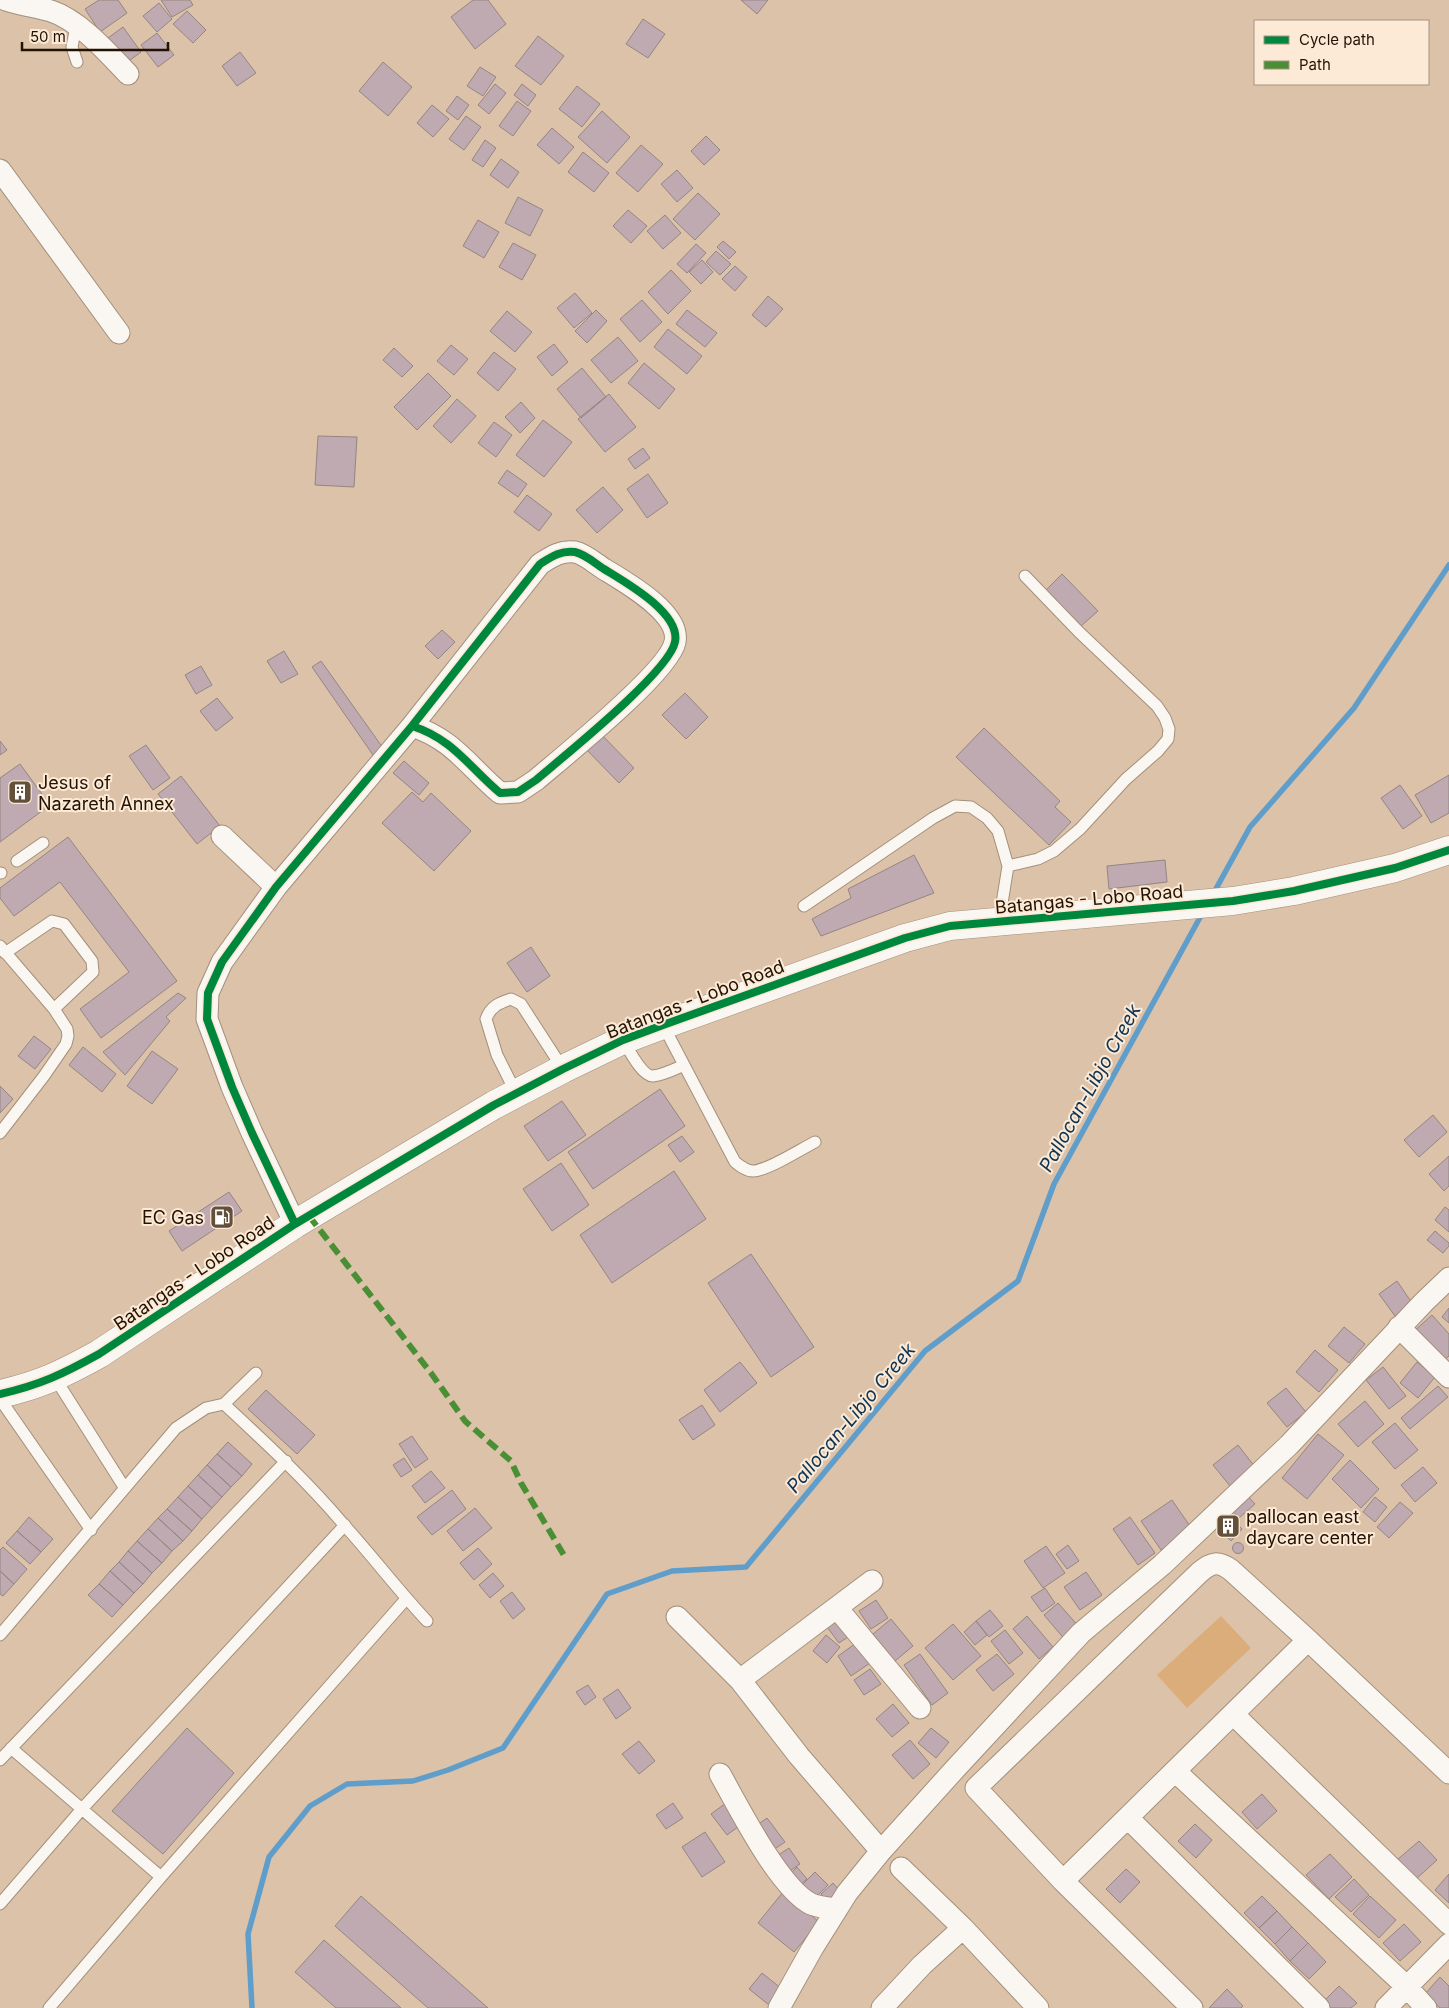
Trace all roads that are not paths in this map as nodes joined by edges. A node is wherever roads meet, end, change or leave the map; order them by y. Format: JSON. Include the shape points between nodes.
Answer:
{"nodes":[{"id":1,"x":6,"y":0,"type":"edge"},
{"id":2,"x":76,"y":26,"type":"junction"},
{"id":3,"x":77,"y":62,"type":"dead end"},
{"id":4,"x":128,"y":74,"type":"dead end"},
{"id":5,"x":0,"y":170,"type":"edge"},
{"id":6,"x":119,"y":333,"type":"dead end"},
{"id":7,"x":1025,"y":576,"type":"dead end"},
{"id":8,"x":412,"y":726,"type":"junction"},
{"id":9,"x":222,"y":836,"type":"dead end"},
{"id":10,"x":43,"y":843,"type":"dead end"},
{"id":11,"x":1449,"y":850,"type":"edge"},
{"id":12,"x":17,"y":861,"type":"dead end"},
{"id":13,"x":1008,"y":866,"type":"junction"},
{"id":14,"x":276,"y":887,"type":"junction"},
{"id":15,"x":804,"y":906,"type":"dead end"},
{"id":16,"x":998,"y":922,"type":"junction"},
{"id":17,"x":3,"y":950,"type":"edge"},
{"id":18,"x":54,"y":1009,"type":"junction"},
{"id":19,"x":663,"y":1025,"type":"junction"},
{"id":20,"x":623,"y":1040,"type":"junction"},
{"id":21,"x":684,"y":1065,"type":"junction"},
{"id":22,"x":563,"y":1069,"type":"junction"},
{"id":23,"x":516,"y":1093,"type":"junction"},
{"id":24,"x":0,"y":1133,"type":"edge"},
{"id":25,"x":815,"y":1142,"type":"dead end"},
{"id":26,"x":295,"y":1224,"type":"junction"},
{"id":27,"x":1449,"y":1278,"type":"edge"},
{"id":28,"x":1399,"y":1327,"type":"junction"},
{"id":29,"x":256,"y":1373,"type":"dead end"},
{"id":30,"x":1449,"y":1377,"type":"edge"},
{"id":31,"x":55,"y":1378,"type":"junction"},
{"id":32,"x":0,"y":1394,"type":"edge"},
{"id":33,"x":0,"y":1399,"type":"edge"},
{"id":34,"x":224,"y":1404,"type":"junction"},
{"id":35,"x":286,"y":1461,"type":"junction"},
{"id":36,"x":124,"y":1487,"type":"junction"},
{"id":37,"x":345,"y":1525,"type":"junction"},
{"id":38,"x":91,"y":1530,"type":"junction"},
{"id":39,"x":872,"y":1581,"type":"dead end"},
{"id":40,"x":406,"y":1599,"type":"junction"},
{"id":41,"x":838,"y":1608,"type":"junction"},
{"id":42,"x":677,"y":1617,"type":"dead end"},
{"id":43,"x":427,"y":1621,"type":"dead end"},
{"id":44,"x":0,"y":1635,"type":"edge"},
{"id":45,"x":1308,"y":1640,"type":"junction"},
{"id":46,"x":740,"y":1680,"type":"junction"},
{"id":47,"x":920,"y":1708,"type":"dead end"},
{"id":48,"x":1233,"y":1714,"type":"junction"},
{"id":49,"x":10,"y":1748,"type":"junction"},
{"id":50,"x":0,"y":1760,"type":"edge"},
{"id":51,"x":1175,"y":1771,"type":"junction"},
{"id":52,"x":1449,"y":1773,"type":"edge"},
{"id":53,"x":720,"y":1774,"type":"dead end"},
{"id":54,"x":81,"y":1810,"type":"junction"},
{"id":55,"x":1128,"y":1818,"type":"junction"},
{"id":56,"x":881,"y":1851,"type":"junction"},
{"id":57,"x":901,"y":1868,"type":"dead end"},
{"id":58,"x":161,"y":1877,"type":"junction"},
{"id":59,"x":1063,"y":1881,"type":"junction"},
{"id":60,"x":0,"y":1904,"type":"edge"},
{"id":61,"x":837,"y":1909,"type":"junction"},
{"id":62,"x":1449,"y":1924,"type":"edge"},
{"id":63,"x":963,"y":1928,"type":"junction"},
{"id":64,"x":1449,"y":1944,"type":"edge"},
{"id":65,"x":1407,"y":1987,"type":"junction"},
{"id":66,"x":885,"y":2007,"type":"edge"},
{"id":67,"x":49,"y":2008,"type":"edge"},
{"id":68,"x":779,"y":2008,"type":"edge"},
{"id":69,"x":1038,"y":2008,"type":"edge"},
{"id":70,"x":1192,"y":2008,"type":"edge"},
{"id":71,"x":1319,"y":2008,"type":"edge"},
{"id":72,"x":1386,"y":2008,"type":"edge"},
{"id":73,"x":1426,"y":2008,"type":"edge"}],
"edges":[{"from":1,"to":2,"type":"street","via":[[52,11]]},
{"from":2,"to":3,"type":"lane","via":[[72,47]]},
{"from":2,"to":4,"type":"street","via":[[93,38]]},
{"from":5,"to":6,"type":"street"},
{"from":7,"to":13,"type":"lane","via":[[1157,706],[1169,730],[1168,739],[1158,751],[1126,779],[1068,840],[1038,859]]},
{"from":8,"to":8,"type":"street","via":[[540,564],[563,552],[576,552],[643,594],[671,622],[676,633],[669,657],[648,681],[542,776],[518,792],[500,793],[448,743],[430,731]]},
{"from":8,"to":14,"type":"street"},
{"from":9,"to":14,"type":"street"},
{"from":10,"to":12,"type":"lane"},
{"from":11,"to":16,"type":"main road","name":"Batangas - Lobo Road","via":[[1395,868],[1233,901]]},
{"from":13,"to":15,"type":"lane","via":[[998,831],[987,818],[971,807],[955,806]]},
{"from":13,"to":16,"type":"lane"},
{"from":14,"to":26,"type":"street","via":[[222,962],[208,993],[207,1019],[235,1094]]},
{"from":16,"to":19,"type":"main road","name":"Batangas - Lobo Road","via":[[950,926],[905,938]]},
{"from":17,"to":18,"type":"lane"},
{"from":17,"to":18,"type":"lane","via":[[47,923],[64,924],[92,961],[93,972]]},
{"from":18,"to":24,"type":"lane","via":[[67,1029],[66,1044]]},
{"from":19,"to":20,"type":"main road","name":"Batangas - Lobo Road"},
{"from":19,"to":21,"type":"lane"},
{"from":20,"to":21,"type":"lane","via":[[648,1075],[658,1075]]},
{"from":20,"to":22,"type":"main road","name":"Batangas - Lobo Road"},
{"from":21,"to":25,"type":"lane","via":[[735,1162],[743,1168],[761,1170]]},
{"from":22,"to":23,"type":"main road","name":"Batangas - Lobo Road"},
{"from":22,"to":23,"type":"lane","via":[[521,1004],[511,999],[497,1004],[486,1019]]},
{"from":23,"to":26,"type":"main road","name":"Batangas - Lobo Road"},
{"from":26,"to":31,"type":"main road","name":"Batangas - Lobo Road","via":[[99,1354]]},
{"from":27,"to":28,"type":"street"},
{"from":28,"to":30,"type":"street"},
{"from":28,"to":56,"type":"street","via":[[1282,1451],[1162,1565],[1081,1633]]},
{"from":29,"to":34,"type":"lane"},
{"from":31,"to":32,"type":"main road","name":"Batangas - Lobo Road"},
{"from":31,"to":36,"type":"lane"},
{"from":33,"to":38,"type":"lane"},
{"from":34,"to":35,"type":"lane"},
{"from":34,"to":36,"type":"lane","via":[[206,1408],[176,1428]]},
{"from":35,"to":37,"type":"lane"},
{"from":35,"to":49,"type":"lane"},
{"from":36,"to":38,"type":"lane"},
{"from":37,"to":40,"type":"lane"},
{"from":37,"to":54,"type":"lane"},
{"from":38,"to":44,"type":"lane"},
{"from":39,"to":41,"type":"street"},
{"from":40,"to":43,"type":"lane"},
{"from":40,"to":58,"type":"lane"},
{"from":41,"to":46,"type":"street"},
{"from":41,"to":47,"type":"street"},
{"from":42,"to":46,"type":"street"},
{"from":45,"to":48,"type":"street"},
{"from":45,"to":52,"type":"street"},
{"from":45,"to":59,"type":"street","via":[[1230,1570],[1221,1564],[1208,1565],[976,1788]]},
{"from":46,"to":56,"type":"street","via":[[799,1756]]},
{"from":48,"to":51,"type":"street"},
{"from":48,"to":62,"type":"street"},
{"from":49,"to":50,"type":"lane"},
{"from":49,"to":54,"type":"lane"},
{"from":51,"to":55,"type":"street"},
{"from":51,"to":65,"type":"street"},
{"from":53,"to":61,"type":"street","via":[[750,1829],[790,1888],[811,1904]]},
{"from":54,"to":58,"type":"lane"},
{"from":54,"to":60,"type":"lane"},
{"from":55,"to":59,"type":"street"},
{"from":55,"to":71,"type":"street"},
{"from":56,"to":61,"type":"street"},
{"from":57,"to":63,"type":"street"},
{"from":58,"to":67,"type":"lane"},
{"from":59,"to":70,"type":"street"},
{"from":61,"to":68,"type":"street"},
{"from":63,"to":66,"type":"street","via":[[922,1965]]},
{"from":63,"to":69,"type":"street"},
{"from":64,"to":65,"type":"street"},
{"from":65,"to":72,"type":"street"},
{"from":65,"to":73,"type":"street"}]}
